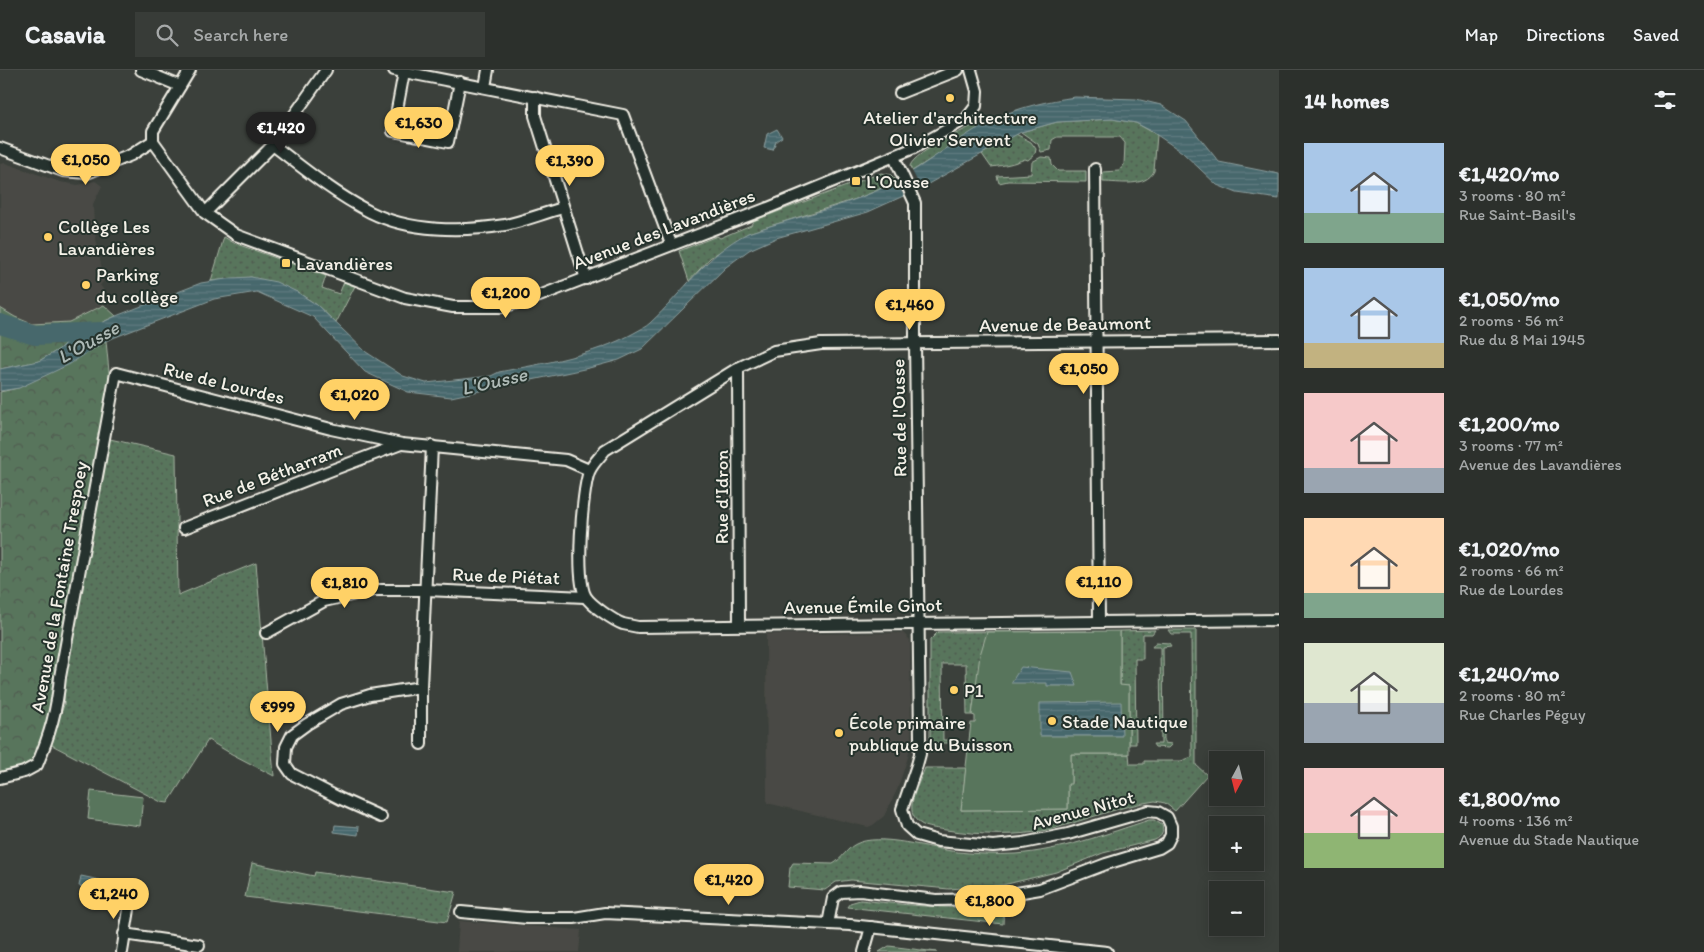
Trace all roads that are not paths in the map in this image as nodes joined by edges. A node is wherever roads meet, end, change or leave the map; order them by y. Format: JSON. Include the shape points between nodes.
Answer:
{"nodes":[{"id":1,"x":141,"y":70,"type":"edge"},
{"id":2,"x":190,"y":70,"type":"edge"},
{"id":3,"x":326,"y":70,"type":"edge"},
{"id":4,"x":488,"y":70,"type":"edge"},
{"id":5,"x":958,"y":70,"type":"edge"},
{"id":6,"x":971,"y":70,"type":"edge"},
{"id":7,"x":399,"y":71,"type":"edge"},
{"id":8,"x":460,"y":82,"type":"junction"},
{"id":9,"x":180,"y":86,"type":"junction"},
{"id":10,"x":485,"y":87,"type":"junction"},
{"id":11,"x":900,"y":93,"type":"dead end"},
{"id":12,"x":535,"y":97,"type":"junction"},
{"id":13,"x":153,"y":141,"type":"junction"},
{"id":14,"x":273,"y":145,"type":"junction"},
{"id":15,"x":0,"y":148,"type":"edge"},
{"id":16,"x":894,"y":157,"type":"junction"},
{"id":17,"x":1095,"y":169,"type":"dead end"},
{"id":18,"x":563,"y":208,"type":"junction"},
{"id":19,"x":205,"y":213,"type":"junction"},
{"id":20,"x":671,"y":244,"type":"junction"},
{"id":21,"x":586,"y":279,"type":"junction"},
{"id":22,"x":1279,"y":340,"type":"edge"},
{"id":23,"x":1096,"y":341,"type":"junction"},
{"id":24,"x":915,"y":343,"type":"junction"},
{"id":25,"x":738,"y":368,"type":"junction"},
{"id":26,"x":116,"y":373,"type":"joint"},
{"id":27,"x":402,"y":444,"type":"junction"},
{"id":28,"x":432,"y":446,"type":"junction"},
{"id":29,"x":589,"y":470,"type":"junction"},
{"id":30,"x":184,"y":528,"type":"dead end"},
{"id":31,"x":426,"y":590,"type":"junction"},
{"id":32,"x":585,"y":597,"type":"junction"},
{"id":33,"x":1279,"y":620,"type":"edge"},
{"id":34,"x":1100,"y":621,"type":"junction"},
{"id":35,"x":919,"y":623,"type":"junction"},
{"id":36,"x":739,"y":625,"type":"junction"},
{"id":37,"x":266,"y":633,"type":"dead end"},
{"id":38,"x":421,"y":687,"type":"junction"},
{"id":39,"x":421,"y":744,"type":"dead end"},
{"id":40,"x":0,"y":778,"type":"edge"},
{"id":41,"x":380,"y":818,"type":"dead end"},
{"id":42,"x":132,"y":891,"type":"dead end"},
{"id":43,"x":461,"y":912,"type":"dead end"},
{"id":44,"x":828,"y":924,"type":"junction"},
{"id":45,"x":871,"y":927,"type":"junction"},
{"id":46,"x":124,"y":934,"type":"junction"},
{"id":47,"x":199,"y":945,"type":"dead end"},
{"id":48,"x":122,"y":952,"type":"edge"},
{"id":49,"x":864,"y":952,"type":"edge"},
{"id":50,"x":1107,"y":952,"type":"edge"}],
"edges":[{"from":1,"to":9,"type":"street"},
{"from":2,"to":9,"type":"street"},
{"from":3,"to":14,"type":"street"},
{"from":4,"to":10,"type":"street"},
{"from":5,"to":11,"type":"street"},
{"from":6,"to":16,"type":"street","name":"Avenue des Lavandières","via":[[977,91],[976,106],[966,119]]},
{"from":7,"to":8,"type":"street"},
{"from":7,"to":8,"type":"street","via":[[393,131],[448,142]]},
{"from":8,"to":10,"type":"street"},
{"from":9,"to":13,"type":"street","via":[[153,131]]},
{"from":10,"to":12,"type":"street"},
{"from":12,"to":18,"type":"street","via":[[535,116]]},
{"from":12,"to":20,"type":"street","via":[[623,115]]},
{"from":13,"to":15,"type":"street","via":[[131,156],[87,173],[63,171]]},
{"from":13,"to":19,"type":"street","name":"Avenue des Lavandières"},
{"from":14,"to":18,"type":"street","via":[[320,181],[371,212],[420,227],[462,230],[506,224]]},
{"from":14,"to":19,"type":"street"},
{"from":16,"to":20,"type":"street","name":"Avenue des Lavandières"},
{"from":16,"to":24,"type":"street","name":"Rue de l'Ousse","via":[[915,203]]},
{"from":17,"to":23,"type":"street"},
{"from":18,"to":21,"type":"street"},
{"from":19,"to":21,"type":"street","name":"Avenue des Lavandières","via":[[236,235],[405,298],[453,308],[502,307]]},
{"from":20,"to":21,"type":"street","name":"Avenue des Lavandières"},
{"from":22,"to":23,"type":"street","name":"Avenue de Beaumont"},
{"from":23,"to":24,"type":"street","name":"Avenue de Beaumont"},
{"from":23,"to":34,"type":"street"},
{"from":24,"to":25,"type":"street","name":"Avenue de Beaumont","via":[[822,344],[774,351]]},
{"from":24,"to":35,"type":"street","name":"Rue de l'Ousse"},
{"from":25,"to":29,"type":"street","name":"Avenue de Beaumont","via":[[605,450]]},
{"from":25,"to":36,"type":"street","name":"Rue d'Idron"},
{"from":26,"to":27,"type":"street","name":"Rue de Lourdes","via":[[331,429]]},
{"from":26,"to":40,"type":"street","name":"Avenue de la Fontaine Trespoey","via":[[57,707],[49,736],[37,765]]},
{"from":27,"to":28,"type":"street","name":"Rue de Lourdes"},
{"from":27,"to":30,"type":"street","name":"Rue de Bétharram"},
{"from":28,"to":29,"type":"street","name":"Rue de Lourdes","via":[[566,460]]},
{"from":28,"to":31,"type":"street"},
{"from":29,"to":32,"type":"street","via":[[584,489],[580,558]]},
{"from":31,"to":32,"type":"street","name":"Rue de Piétat"},
{"from":31,"to":37,"type":"street","name":"Rue de Piétat","via":[[374,590],[324,601]]},
{"from":31,"to":38,"type":"street"},
{"from":32,"to":36,"type":"street","name":"Avenue Émile Ginot","via":[[621,623],[638,627]]},
{"from":33,"to":34,"type":"street","name":"Avenue Émile Ginot"},
{"from":34,"to":35,"type":"street","name":"Avenue Émile Ginot"},
{"from":35,"to":36,"type":"street","name":"Avenue Émile Ginot"},
{"from":35,"to":44,"type":"street","name":"Avenue Nitot","via":[[920,754],[902,809],[907,826],[917,835],[938,841],[993,846],[1023,843],[1148,811],[1167,817],[1171,835],[1159,848],[1040,889],[982,899],[936,900],[860,891],[841,892],[832,898]]},
{"from":38,"to":39,"type":"street"},
{"from":38,"to":41,"type":"street","via":[[370,695],[341,704],[292,735],[286,747],[285,764],[292,774]]},
{"from":42,"to":46,"type":"street"},
{"from":43,"to":44,"type":"street","via":[[527,918],[605,913]]},
{"from":44,"to":45,"type":"street"},
{"from":45,"to":49,"type":"street"},
{"from":45,"to":50,"type":"street"},
{"from":46,"to":47,"type":"street"},
{"from":46,"to":48,"type":"street"}]}
